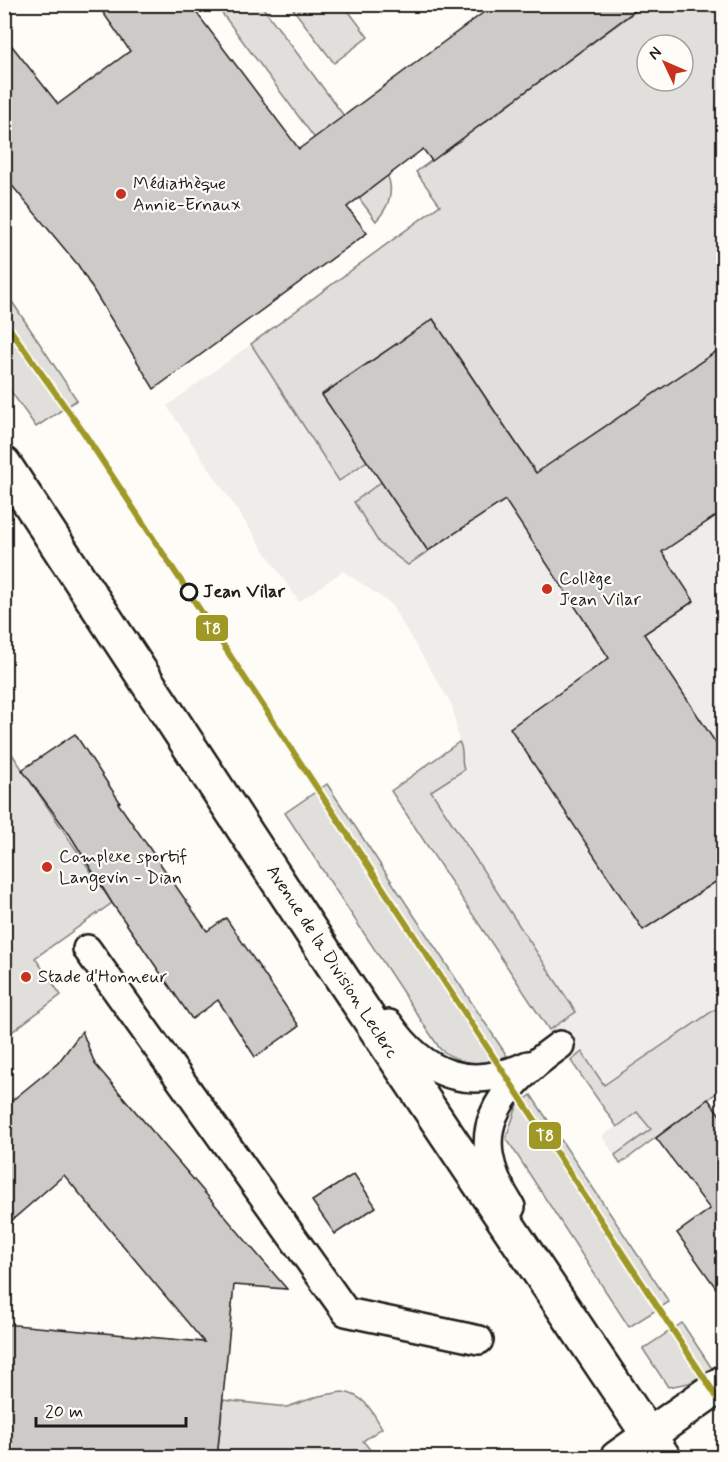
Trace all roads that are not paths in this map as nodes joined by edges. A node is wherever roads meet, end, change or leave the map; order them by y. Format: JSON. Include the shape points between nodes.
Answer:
{"nodes":[{"id":1,"x":4,"y":464,"type":"edge"},
{"id":2,"x":87,"y":949,"type":"dead end"},
{"id":3,"x":335,"y":968,"type":"junction"},
{"id":4,"x":560,"y":1045,"type":"dead end"},
{"id":5,"x":538,"y":1061,"type":"junction"},
{"id":6,"x":544,"y":1278,"type":"junction"},
{"id":7,"x":479,"y":1340,"type":"dead end"},
{"id":8,"x":723,"y":1382,"type":"edge"},
{"id":9,"x":656,"y":1446,"type":"edge"},
{"id":10,"x":617,"y":1458,"type":"edge"}],
"edges":[{"from":1,"to":3,"type":"street","name":"Avenue de la Division Leclerc"},
{"from":2,"to":7,"type":"lane","via":[[346,1312]]},
{"from":3,"to":5,"type":"lane","via":[[360,982],[405,1047],[424,1063],[448,1074],[505,1076]]},
{"from":3,"to":6,"type":"street","name":"Avenue de la Division Leclerc"},
{"from":4,"to":5,"type":"lane"},
{"from":5,"to":6,"type":"lane","via":[[511,1085],[498,1106],[488,1134],[488,1158],[498,1186],[540,1252]]},
{"from":6,"to":9,"type":"street","name":"Avenue de la Division Leclerc"},
{"from":8,"to":9,"type":"street"},
{"from":9,"to":10,"type":"street"}]}
